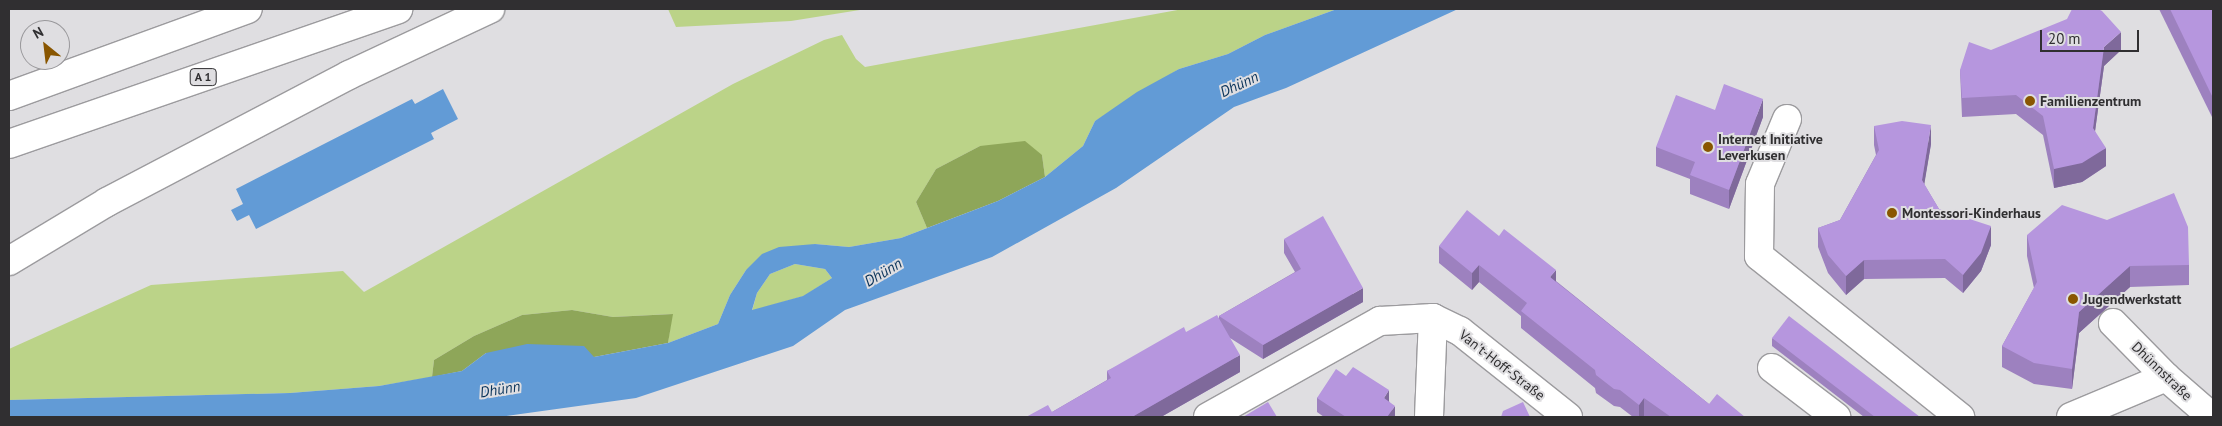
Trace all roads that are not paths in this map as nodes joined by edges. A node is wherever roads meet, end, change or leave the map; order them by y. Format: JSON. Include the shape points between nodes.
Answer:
{"nodes":[{"id":1,"x":248,"y":9,"type":"edge"},
{"id":2,"x":398,"y":9,"type":"edge"},
{"id":3,"x":490,"y":9,"type":"edge"},
{"id":4,"x":9,"y":96,"type":"edge"},
{"id":5,"x":1787,"y":119,"type":"dead end"},
{"id":6,"x":9,"y":144,"type":"edge"},
{"id":7,"x":9,"y":261,"type":"edge"},
{"id":8,"x":1433,"y":318,"type":"junction"},
{"id":9,"x":2113,"y":323,"type":"dead end"},
{"id":10,"x":1772,"y":368,"type":"dead end"},
{"id":11,"x":2166,"y":377,"type":"junction"},
{"id":12,"x":1208,"y":417,"type":"edge"},
{"id":13,"x":1429,"y":417,"type":"edge"},
{"id":14,"x":1568,"y":417,"type":"edge"},
{"id":15,"x":1836,"y":417,"type":"edge"},
{"id":16,"x":1960,"y":417,"type":"edge"},
{"id":17,"x":2071,"y":417,"type":"edge"},
{"id":18,"x":2212,"y":417,"type":"edge"}],
"edges":[{"from":1,"to":4,"type":"main road"},
{"from":2,"to":6,"type":"main road","number":"A 1"},
{"from":3,"to":7,"type":"main road","via":[[349,75],[106,202]]},
{"from":5,"to":16,"type":"main road","via":[[1760,184],[1760,256]]},
{"from":8,"to":12,"type":"main road","via":[[1380,321]]},
{"from":8,"to":13,"type":"main road"},
{"from":8,"to":14,"type":"main road","name":"Van't-Hoff-Straße","via":[[1460,330]]},
{"from":9,"to":11,"type":"main road","name":"Dhünnstraße"},
{"from":10,"to":15,"type":"main road"},
{"from":11,"to":17,"type":"main road"},
{"from":11,"to":18,"type":"main road","name":"Dhünnstraße"}]}
